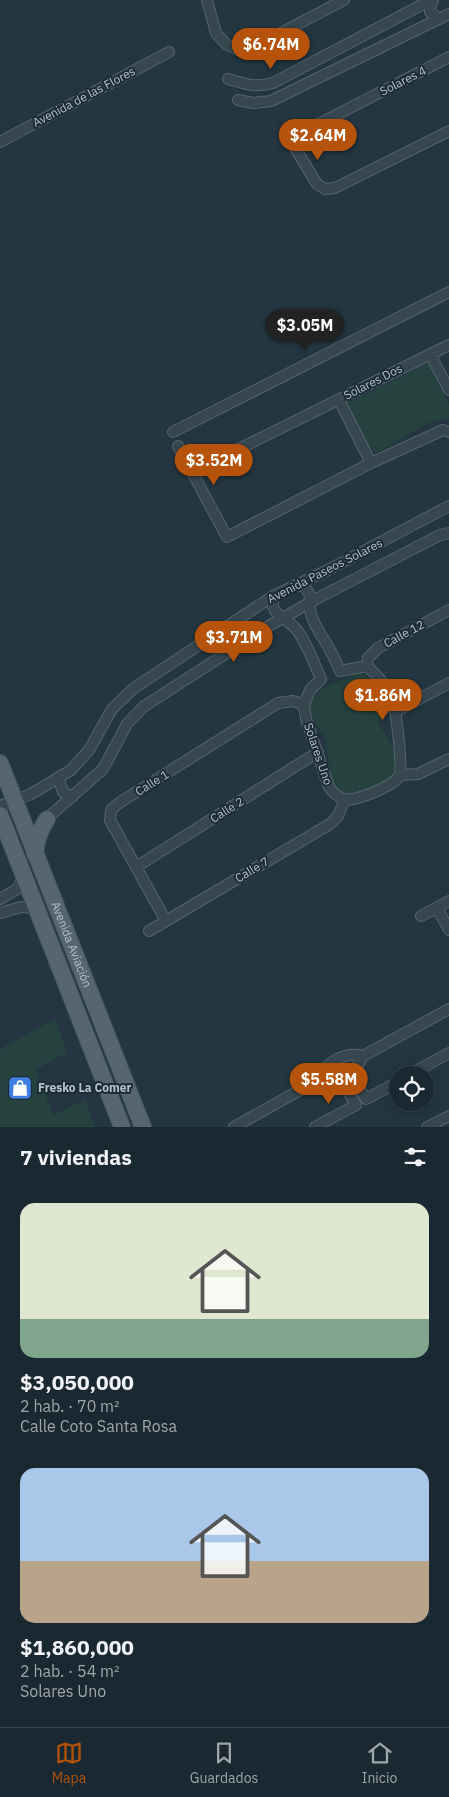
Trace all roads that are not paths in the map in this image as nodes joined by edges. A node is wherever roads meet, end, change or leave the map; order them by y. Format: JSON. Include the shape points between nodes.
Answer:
{"nodes":[{"id":1,"x":344,"y":0,"type":"edge"},
{"id":2,"x":432,"y":0,"type":"edge"},
{"id":3,"x":209,"y":1,"type":"edge"},
{"id":4,"x":449,"y":14,"type":"edge"},
{"id":5,"x":439,"y":20,"type":"junction"},
{"id":6,"x":169,"y":52,"type":"dead end"},
{"id":7,"x":449,"y":57,"type":"edge"},
{"id":8,"x":312,"y":62,"type":"junction"},
{"id":9,"x":319,"y":78,"type":"junction"},
{"id":10,"x":228,"y":79,"type":"dead end"},
{"id":11,"x":238,"y":100,"type":"dead end"},
{"id":12,"x":449,"y":132,"type":"edge"},
{"id":13,"x":0,"y":142,"type":"edge"},
{"id":14,"x":449,"y":292,"type":"edge"},
{"id":15,"x":449,"y":345,"type":"edge"},
{"id":16,"x":430,"y":354,"type":"junction"},
{"id":17,"x":449,"y":390,"type":"edge"},
{"id":18,"x":339,"y":400,"type":"junction"},
{"id":19,"x":173,"y":432,"type":"dead end"},
{"id":20,"x":449,"y":432,"type":"edge"},
{"id":21,"x":178,"y":446,"type":"dead end"},
{"id":22,"x":371,"y":463,"type":"junction"},
{"id":23,"x":192,"y":472,"type":"junction"},
{"id":24,"x":449,"y":506,"type":"edge"},
{"id":25,"x":449,"y":533,"type":"edge"},
{"id":26,"x":296,"y":585,"type":"junction"},
{"id":27,"x":273,"y":596,"type":"junction"},
{"id":28,"x":308,"y":604,"type":"junction"},
{"id":29,"x":449,"y":610,"type":"edge"},
{"id":30,"x":284,"y":618,"type":"junction"},
{"id":31,"x":368,"y":666,"type":"junction"},
{"id":32,"x":449,"y":684,"type":"edge"},
{"id":33,"x":304,"y":705,"type":"junction"},
{"id":34,"x":395,"y":712,"type":"junction"},
{"id":35,"x":318,"y":752,"type":"junction"},
{"id":36,"x":449,"y":760,"type":"edge"},
{"id":37,"x":0,"y":763,"type":"edge"},
{"id":38,"x":400,"y":775,"type":"junction"},
{"id":39,"x":60,"y":778,"type":"junction"},
{"id":40,"x":72,"y":796,"type":"junction"},
{"id":41,"x":346,"y":799,"type":"junction"},
{"id":42,"x":8,"y":804,"type":"edge"},
{"id":43,"x":1,"y":819,"type":"edge"},
{"id":44,"x":47,"y":819,"type":"junction"},
{"id":45,"x":25,"y":827,"type":"junction"},
{"id":46,"x":35,"y":854,"type":"junction"},
{"id":47,"x":136,"y":868,"type":"junction"},
{"id":48,"x":23,"y":878,"type":"junction"},
{"id":49,"x":0,"y":899,"type":"edge"},
{"id":50,"x":449,"y":901,"type":"edge"},
{"id":51,"x":35,"y":908,"type":"junction"},
{"id":52,"x":437,"y":908,"type":"junction"},
{"id":53,"x":0,"y":913,"type":"edge"},
{"id":54,"x":421,"y":916,"type":"dead end"},
{"id":55,"x":166,"y":921,"type":"junction"},
{"id":56,"x":449,"y":930,"type":"edge"},
{"id":57,"x":149,"y":931,"type":"dead end"},
{"id":58,"x":78,"y":964,"type":"junction"},
{"id":59,"x":60,"y":971,"type":"junction"},
{"id":60,"x":449,"y":1009,"type":"edge"},
{"id":61,"x":449,"y":1053,"type":"edge"},
{"id":62,"x":363,"y":1056,"type":"junction"},
{"id":63,"x":425,"y":1066,"type":"edge"},
{"id":64,"x":350,"y":1072,"type":"junction"},
{"id":65,"x":339,"y":1077,"type":"junction"},
{"id":66,"x":318,"y":1080,"type":"junction"},
{"id":67,"x":389,"y":1087,"type":"edge"},
{"id":68,"x":449,"y":1116,"type":"edge"},
{"id":69,"x":122,"y":1127,"type":"edge"},
{"id":70,"x":143,"y":1127,"type":"edge"},
{"id":71,"x":234,"y":1127,"type":"edge"},
{"id":72,"x":315,"y":1127,"type":"edge"},
{"id":73,"x":428,"y":1127,"type":"edge"}],
"edges":[{"from":1,"to":3,"type":"street","via":[[256,46],[240,50],[226,45],[216,33]]},
{"from":2,"to":5,"type":"street","via":[[430,12]]},
{"from":2,"to":8,"type":"street"},
{"from":4,"to":5,"type":"street"},
{"from":5,"to":9,"type":"street"},
{"from":6,"to":13,"type":"street","name":"Avenida de las Flores"},
{"from":7,"to":12,"type":"street","name":"Solares 4","via":[[299,134],[295,148],[317,184],[325,189],[334,188]]},
{"from":8,"to":9,"type":"street"},
{"from":8,"to":10,"type":"street","via":[[262,86]]},
{"from":9,"to":11,"type":"street","via":[[271,101],[252,103]]},
{"from":14,"to":19,"type":"street"},
{"from":15,"to":16,"type":"street","name":"Solares Dos"},
{"from":16,"to":17,"type":"street"},
{"from":16,"to":18,"type":"street","name":"Solares Dos"},
{"from":18,"to":22,"type":"street","name":"Solares Dos"},
{"from":18,"to":23,"type":"street"},
{"from":20,"to":22,"type":"street","via":[[443,430]]},
{"from":21,"to":23,"type":"street"},
{"from":22,"to":23,"type":"street","via":[[227,537]]},
{"from":24,"to":26,"type":"street","name":"Avenida Paseos Solares"},
{"from":25,"to":28,"type":"street","name":"Avenida Paseos Solares"},
{"from":26,"to":27,"type":"street","name":"Avenida Paseos Solares"},
{"from":26,"to":28,"type":"street","via":[[305,587],[310,595]]},
{"from":27,"to":30,"type":"street","via":[[272,606],[276,614]]},
{"from":27,"to":39,"type":"street","name":"Avenida Paseos Solares","via":[[124,696],[107,716],[82,760]]},
{"from":28,"to":30,"type":"street","name":"Avenida Paseos Solares"},
{"from":28,"to":31,"type":"street","via":[[314,624],[340,671]]},
{"from":29,"to":31,"type":"street","name":"Calle 12","via":[[378,648],[368,658]]},
{"from":30,"to":33,"type":"street","name":"Solares Uno","via":[[297,630],[321,679],[310,690]]},
{"from":30,"to":40,"type":"street","name":"Avenida Paseos Solares","via":[[143,707],[127,724],[103,768]]},
{"from":31,"to":34,"type":"street","via":[[384,684]]},
{"from":32,"to":34,"type":"street"},
{"from":33,"to":35,"type":"street","name":"Solares Uno"},
{"from":33,"to":47,"type":"street","name":"Calle 1","via":[[293,701],[278,703],[119,803],[112,810],[110,820]]},
{"from":34,"to":38,"type":"street","via":[[401,753]]},
{"from":35,"to":41,"type":"street","name":"Solares Uno","via":[[329,787],[337,796]]},
{"from":35,"to":47,"type":"street","name":"Calle 2"},
{"from":36,"to":38,"type":"street","via":[[418,774]]},
{"from":37,"to":42,"type":"main road","name":"Avenida Aviación"},
{"from":38,"to":41,"type":"street","via":[[395,782],[376,791]]},
{"from":39,"to":40,"type":"street","via":[[63,792]]},
{"from":39,"to":42,"type":"street","name":"Avenida Paseos Solares"},
{"from":40,"to":44,"type":"street","name":"Avenida Paseos Solares"},
{"from":41,"to":55,"type":"street","name":"Calle 7","via":[[330,824]]},
{"from":42,"to":45,"type":"main road","name":"Avenida Aviación"},
{"from":43,"to":45,"type":"street"},
{"from":43,"to":48,"type":"main road","name":"Avenida Aviación"},
{"from":44,"to":45,"type":"street","name":"Avenida Paseos Solares"},
{"from":44,"to":46,"type":"main road","via":[[36,841]]},
{"from":45,"to":46,"type":"main road","name":"Avenida Aviación"},
{"from":46,"to":58,"type":"main road","name":"Avenida Aviación"},
{"from":47,"to":55,"type":"street","name":"Calle 1"},
{"from":48,"to":49,"type":"street","via":[[17,890]]},
{"from":48,"to":51,"type":"main road","name":"Avenida Aviación"},
{"from":50,"to":52,"type":"street"},
{"from":51,"to":53,"type":"street","via":[[21,907]]},
{"from":51,"to":59,"type":"main road","name":"Avenida Aviación"},
{"from":52,"to":54,"type":"street"},
{"from":52,"to":56,"type":"street"},
{"from":55,"to":57,"type":"street","name":"Calle 7"},
{"from":58,"to":59,"type":"main road"},
{"from":58,"to":70,"type":"main road","name":"Avenida Aviación"},
{"from":59,"to":69,"type":"main road","name":"Avenida Aviación"},
{"from":60,"to":62,"type":"street"},
{"from":61,"to":63,"type":"street"},
{"from":62,"to":64,"type":"street"},
{"from":62,"to":66,"type":"street","via":[[350,1054],[334,1061]]},
{"from":64,"to":65,"type":"street"},
{"from":64,"to":67,"type":"street","via":[[366,1099]]},
{"from":65,"to":66,"type":"street","via":[[325,1082]]},
{"from":65,"to":72,"type":"street","via":[[356,1105]]},
{"from":66,"to":71,"type":"street"},
{"from":68,"to":73,"type":"street"}]}
